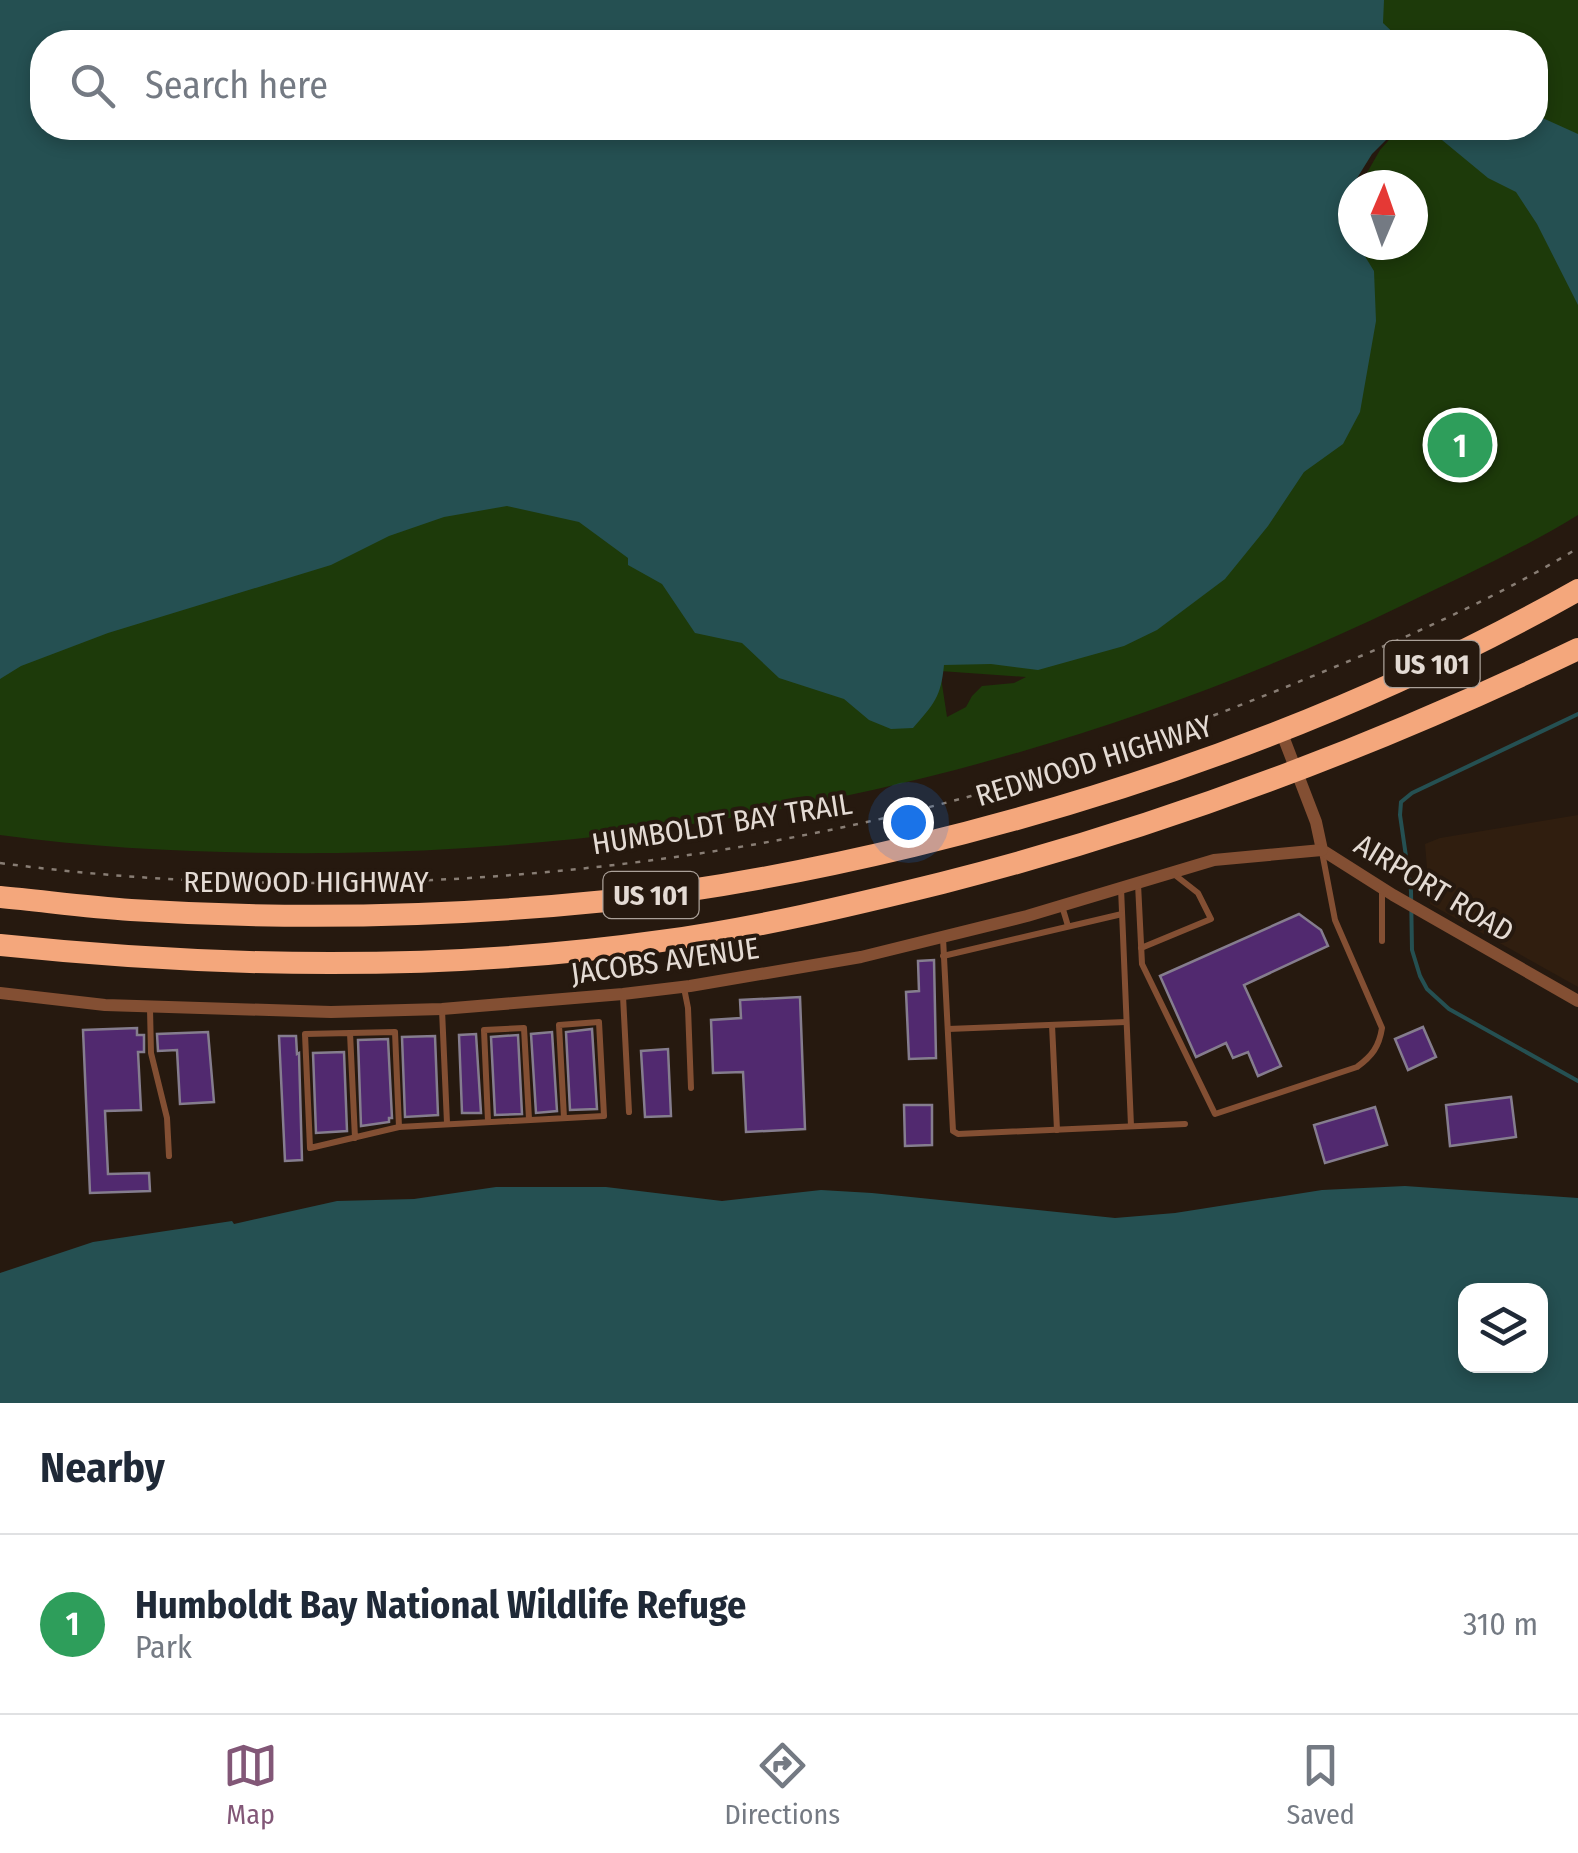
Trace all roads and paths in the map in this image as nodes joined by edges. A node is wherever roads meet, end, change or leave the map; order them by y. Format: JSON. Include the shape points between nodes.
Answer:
{"nodes":[{"id":1,"x":1578,"y":548,"type":"edge"},
{"id":2,"x":1578,"y":590,"type":"edge"},
{"id":3,"x":1578,"y":649,"type":"edge"},
{"id":4,"x":1281,"y":731,"type":"junction"},
{"id":5,"x":1297,"y":771,"type":"junction"},
{"id":6,"x":1322,"y":850,"type":"junction"},
{"id":7,"x":0,"y":863,"type":"edge"},
{"id":8,"x":1172,"y":872,"type":"junction"},
{"id":9,"x":1138,"y":883,"type":"junction"},
{"id":10,"x":1121,"y":888,"type":"junction"},
{"id":11,"x":1387,"y":891,"type":"junction"},
{"id":12,"x":0,"y":896,"type":"edge"},
{"id":13,"x":1062,"y":906,"type":"junction"},
{"id":14,"x":1122,"y":914,"type":"junction"},
{"id":15,"x":1068,"y":926,"type":"junction"},
{"id":16,"x":942,"y":937,"type":"junction"},
{"id":17,"x":1382,"y":941,"type":"dead end"},
{"id":18,"x":0,"y":944,"type":"edge"},
{"id":19,"x":1141,"y":948,"type":"junction"},
{"id":20,"x":944,"y":956,"type":"junction"},
{"id":21,"x":684,"y":986,"type":"junction"},
{"id":22,"x":0,"y":994,"type":"edge"},
{"id":23,"x":623,"y":994,"type":"junction"},
{"id":24,"x":1578,"y":1001,"type":"edge"},
{"id":25,"x":150,"y":1008,"type":"junction"},
{"id":26,"x":442,"y":1009,"type":"junction"},
{"id":27,"x":1126,"y":1022,"type":"junction"},
{"id":28,"x":1052,"y":1025,"type":"junction"},
{"id":29,"x":948,"y":1029,"type":"junction"},
{"id":30,"x":350,"y":1033,"type":"junction"},
{"id":31,"x":691,"y":1088,"type":"dead end"},
{"id":32,"x":629,"y":1112,"type":"dead end"},
{"id":33,"x":564,"y":1118,"type":"junction"},
{"id":34,"x":528,"y":1119,"type":"junction"},
{"id":35,"x":488,"y":1122,"type":"junction"},
{"id":36,"x":447,"y":1124,"type":"junction"},
{"id":37,"x":1185,"y":1124,"type":"dead end"},
{"id":38,"x":1131,"y":1126,"type":"junction"},
{"id":39,"x":399,"y":1128,"type":"junction"},
{"id":40,"x":1057,"y":1130,"type":"junction"},
{"id":41,"x":355,"y":1138,"type":"junction"},
{"id":42,"x":169,"y":1156,"type":"dead end"}],
"edges":[{"from":1,"to":7,"type":"path","name":"HUMBOLDT BAY TRAIL","via":[[1418,630],[1172,733],[970,796],[806,834],[572,869],[366,882],[155,878]]},
{"from":2,"to":4,"type":"highway","name":"REDWOOD HIGHWAY","number":"US 101"},
{"from":3,"to":5,"type":"highway","number":"US 101"},
{"from":4,"to":5,"type":"street","name":"AIRPORT ROAD"},
{"from":4,"to":12,"type":"highway","name":"REDWOOD HIGHWAY","number":"US 101","via":[[1149,780],[942,839],[817,868],[608,901],[279,916]]},
{"from":5,"to":6,"type":"street","name":"AIRPORT ROAD"},
{"from":5,"to":18,"type":"highway","number":"US 101","via":[[1048,856],[886,897],[660,941],[332,964],[98,955]]},
{"from":6,"to":8,"type":"street","name":"JACOBS AVENUE","via":[[1214,860]]},
{"from":6,"to":11,"type":"street","name":"AIRPORT ROAD"},
{"from":6,"to":19,"type":"lane","via":[[1335,920],[1382,1028],[1372,1056],[1357,1066],[1215,1114],[1142,964]]},
{"from":8,"to":9,"type":"street","name":"JACOBS AVENUE"},
{"from":8,"to":19,"type":"lane","via":[[1198,893],[1211,919]]},
{"from":9,"to":10,"type":"street","name":"JACOBS AVENUE"},
{"from":9,"to":19,"type":"lane"},
{"from":10,"to":13,"type":"street","name":"JACOBS AVENUE"},
{"from":10,"to":14,"type":"lane"},
{"from":11,"to":17,"type":"lane"},
{"from":11,"to":24,"type":"street","name":"AIRPORT ROAD"},
{"from":13,"to":15,"type":"lane"},
{"from":13,"to":16,"type":"street","name":"JACOBS AVENUE"},
{"from":14,"to":15,"type":"lane"},
{"from":14,"to":27,"type":"lane"},
{"from":15,"to":20,"type":"lane"},
{"from":16,"to":20,"type":"lane"},
{"from":16,"to":21,"type":"street","name":"JACOBS AVENUE"},
{"from":20,"to":29,"type":"lane"},
{"from":21,"to":23,"type":"street","name":"JACOBS AVENUE"},
{"from":21,"to":31,"type":"lane"},
{"from":22,"to":25,"type":"street","name":"JACOBS AVENUE"},
{"from":23,"to":26,"type":"street","name":"JACOBS AVENUE"},
{"from":23,"to":32,"type":"lane"},
{"from":25,"to":26,"type":"street","name":"JACOBS AVENUE"},
{"from":25,"to":42,"type":"lane","via":[[150,1053]]},
{"from":26,"to":36,"type":"lane"},
{"from":27,"to":28,"type":"lane"},
{"from":27,"to":38,"type":"lane"},
{"from":28,"to":29,"type":"lane"},
{"from":28,"to":40,"type":"lane"},
{"from":29,"to":40,"type":"lane","via":[[953,1131]]},
{"from":30,"to":39,"type":"lane","via":[[395,1032]]},
{"from":30,"to":41,"type":"lane"},
{"from":30,"to":41,"type":"lane","via":[[306,1034],[310,1148]]},
{"from":33,"to":33,"type":"lane","via":[[604,1116],[599,1022],[559,1024]]},
{"from":33,"to":34,"type":"lane"},
{"from":34,"to":35,"type":"lane"},
{"from":34,"to":35,"type":"lane","via":[[524,1028],[510,1028],[484,1030]]},
{"from":35,"to":36,"type":"lane"},
{"from":36,"to":39,"type":"lane"},
{"from":37,"to":38,"type":"lane"},
{"from":38,"to":40,"type":"lane"},
{"from":39,"to":41,"type":"lane"}]}
